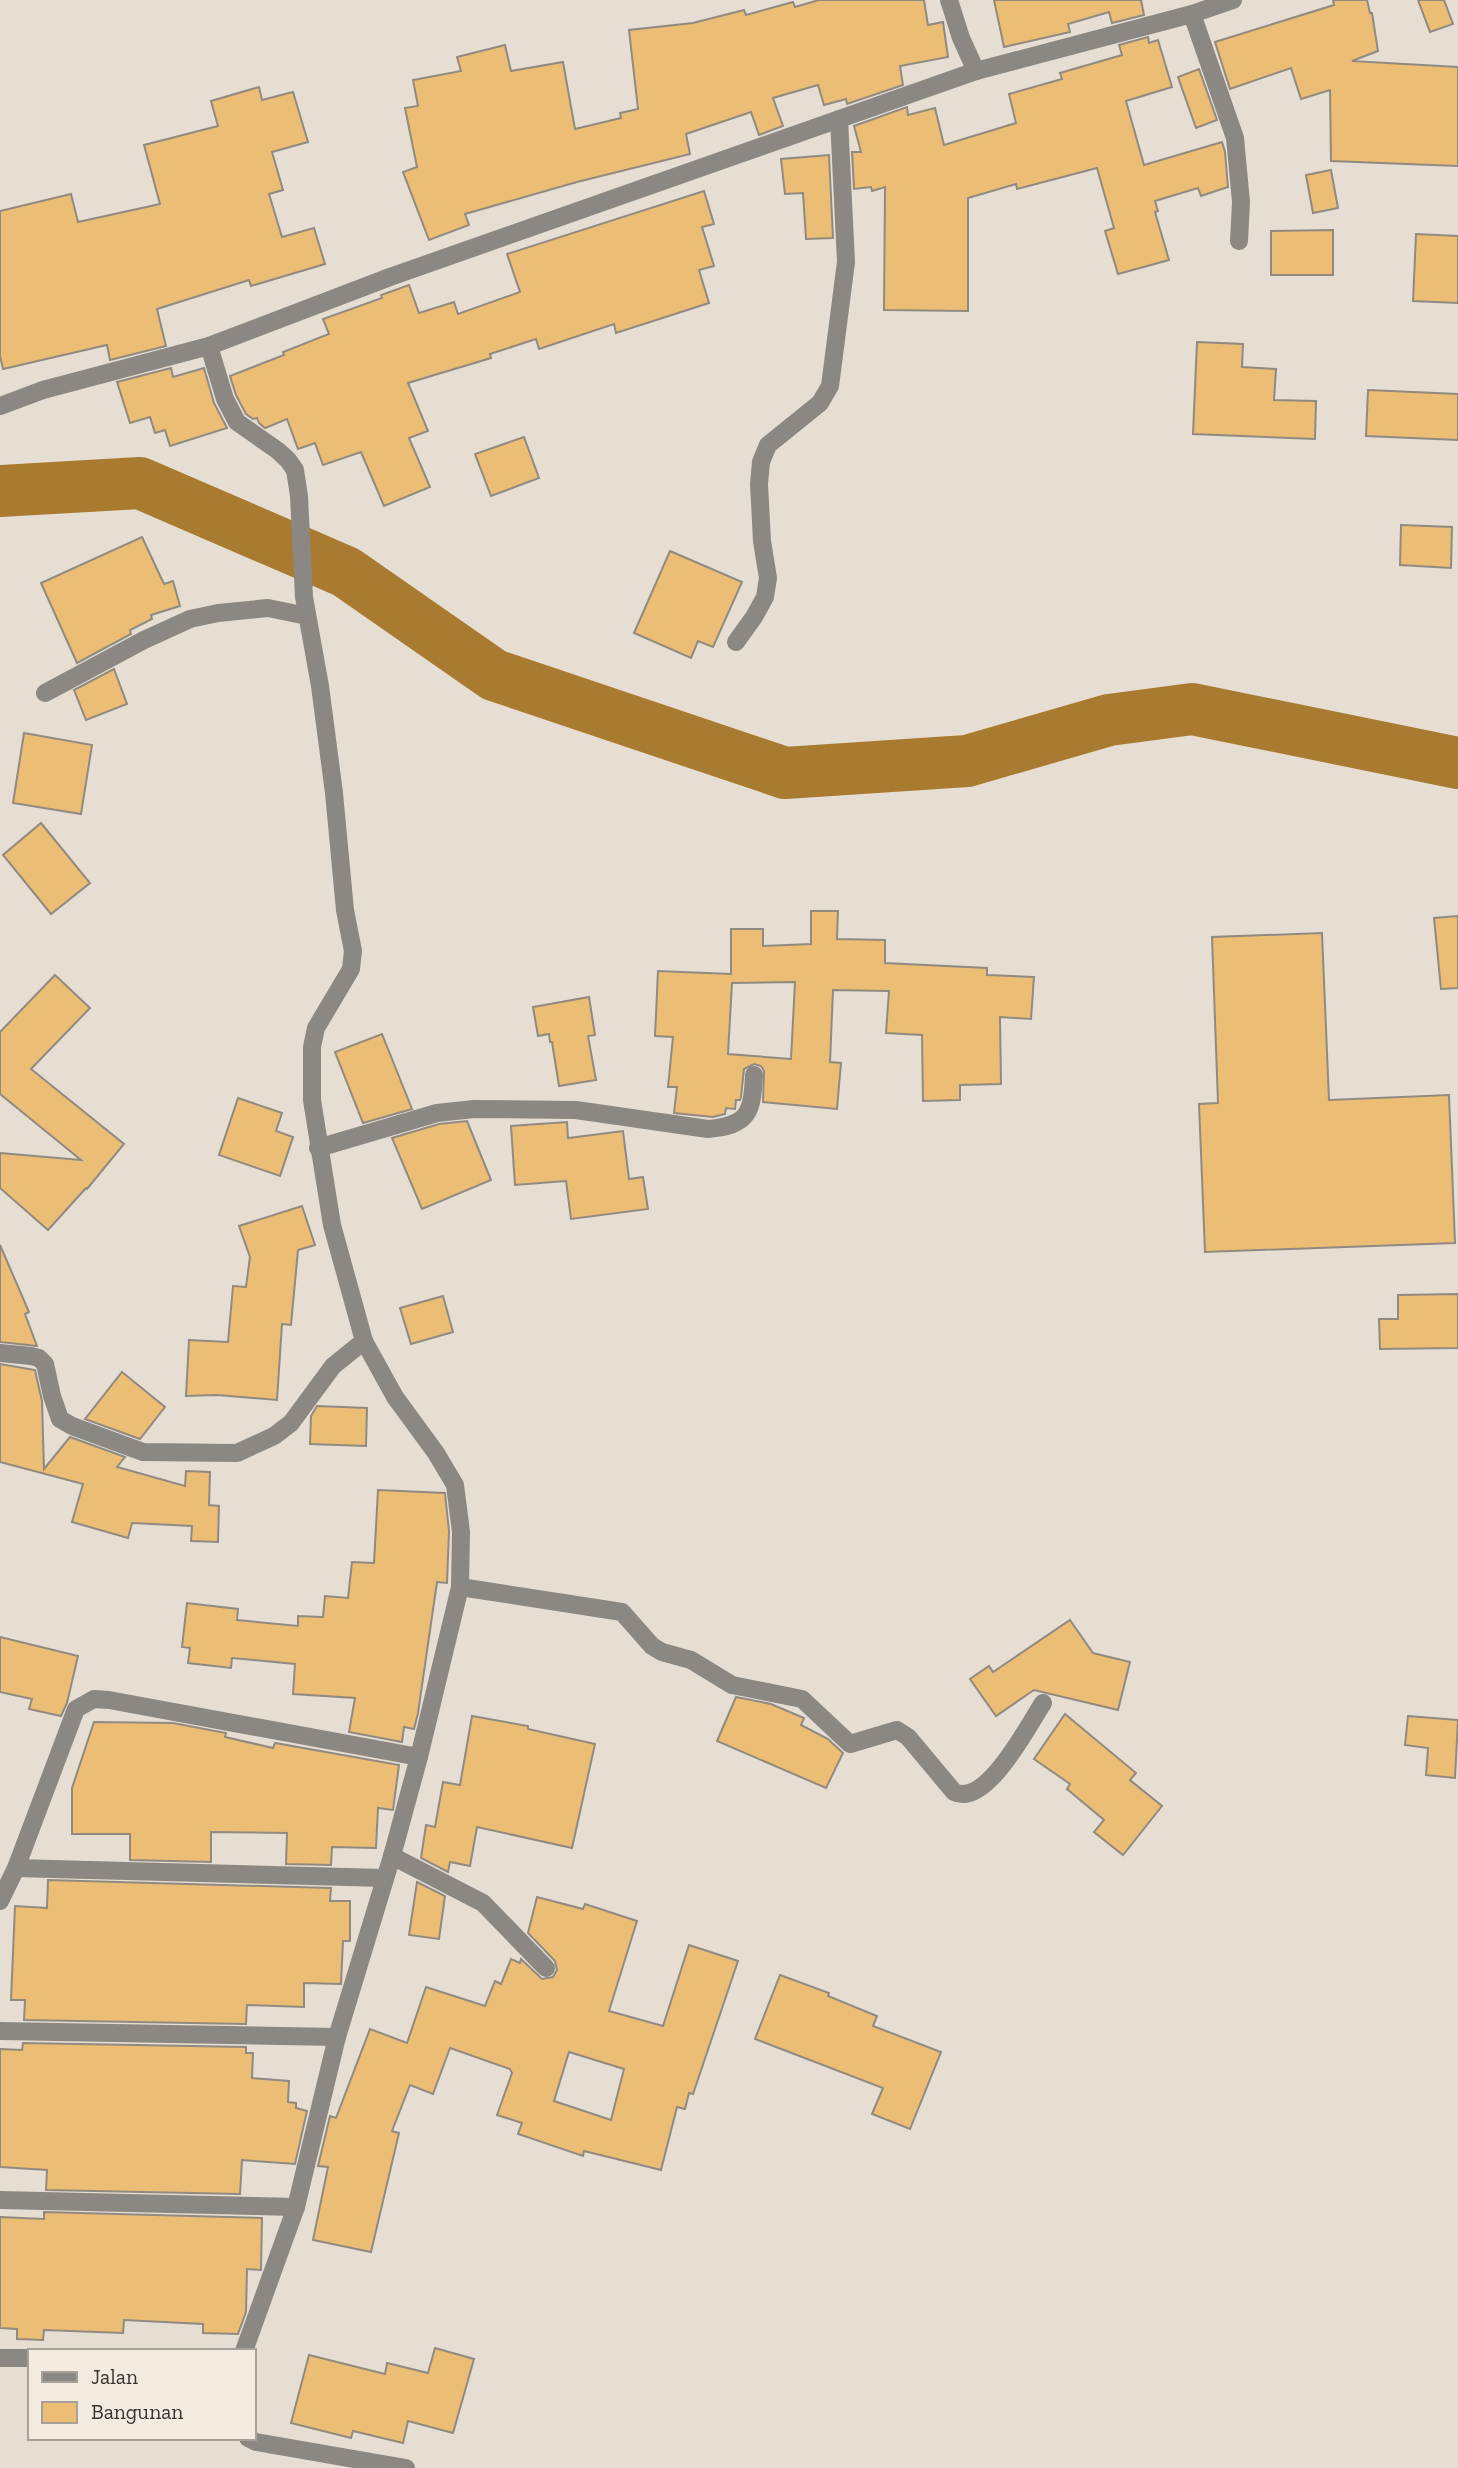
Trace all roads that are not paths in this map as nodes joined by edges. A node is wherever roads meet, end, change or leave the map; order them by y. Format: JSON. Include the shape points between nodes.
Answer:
{"nodes":[{"id":1,"x":949,"y":0,"type":"edge"},
{"id":2,"x":1233,"y":0,"type":"edge"},
{"id":3,"x":1192,"y":14,"type":"junction"},
{"id":4,"x":976,"y":71,"type":"junction"},
{"id":5,"x":839,"y":119,"type":"junction"},
{"id":6,"x":1239,"y":241,"type":"dead end"},
{"id":7,"x":209,"y":346,"type":"junction"},
{"id":8,"x":0,"y":406,"type":"edge"},
{"id":9,"x":307,"y":616,"type":"junction"},
{"id":10,"x":736,"y":642,"type":"dead end"},
{"id":11,"x":45,"y":693,"type":"dead end"},
{"id":12,"x":754,"y":1075,"type":"dead end"},
{"id":13,"x":318,"y":1148,"type":"junction"},
{"id":14,"x":364,"y":1341,"type":"junction"},
{"id":15,"x":0,"y":1353,"type":"edge"},
{"id":16,"x":460,"y":1587,"type":"junction"},
{"id":17,"x":1043,"y":1703,"type":"dead end"},
{"id":18,"x":419,"y":1757,"type":"junction"},
{"id":19,"x":392,"y":1856,"type":"junction"},
{"id":20,"x":16,"y":1868,"type":"junction"},
{"id":21,"x":384,"y":1878,"type":"junction"},
{"id":22,"x":0,"y":1901,"type":"edge"},
{"id":23,"x":546,"y":1968,"type":"dead end"},
{"id":24,"x":0,"y":2031,"type":"edge"},
{"id":25,"x":337,"y":2037,"type":"junction"},
{"id":26,"x":0,"y":2200,"type":"edge"},
{"id":27,"x":296,"y":2207,"type":"junction"},
{"id":28,"x":245,"y":2349,"type":"edge"},
{"id":29,"x":0,"y":2358,"type":"edge"},
{"id":30,"x":28,"y":2358,"type":"edge"},
{"id":31,"x":252,"y":2440,"type":"edge"},
{"id":32,"x":406,"y":2468,"type":"edge"}],
"edges":[{"from":1,"to":4,"type":"street"},
{"from":2,"to":3,"type":"street"},
{"from":3,"to":4,"type":"street"},
{"from":3,"to":6,"type":"street","via":[[1235,138],[1241,202]]},
{"from":4,"to":5,"type":"street"},
{"from":5,"to":7,"type":"street","via":[[390,277]]},
{"from":5,"to":10,"type":"street","via":[[846,262],[830,386],[820,403],[768,445],[761,462],[762,541],[768,578],[765,597]]},
{"from":7,"to":8,"type":"street","via":[[43,390]]},
{"from":7,"to":9,"type":"street","via":[[237,422],[277,450],[295,470]]},
{"from":9,"to":11,"type":"street","via":[[268,608],[218,612],[190,620]]},
{"from":9,"to":13,"type":"street","via":[[353,951],[351,969],[316,1028],[312,1047]]},
{"from":12,"to":13,"type":"street","via":[[747,1116],[727,1127],[708,1129],[576,1110],[474,1109],[437,1113]]},
{"from":13,"to":14,"type":"street","via":[[332,1225]]},
{"from":14,"to":15,"type":"street","via":[[333,1366],[291,1423],[237,1453],[143,1452],[72,1426],[60,1419],[46,1364],[31,1356]]},
{"from":14,"to":16,"type":"street","via":[[395,1397],[455,1485],[461,1532]]},
{"from":16,"to":17,"type":"street","via":[[622,1612],[662,1652],[691,1660],[732,1685],[802,1699],[850,1744],[897,1730],[961,1796],[973,1793],[997,1773]]},
{"from":16,"to":18,"type":"street"},
{"from":18,"to":19,"type":"street"},
{"from":18,"to":20,"type":"street","via":[[94,1699],[76,1709]]},
{"from":19,"to":21,"type":"street"},
{"from":19,"to":23,"type":"street","via":[[484,1903]]},
{"from":20,"to":21,"type":"street"},
{"from":20,"to":22,"type":"street"},
{"from":21,"to":25,"type":"street"},
{"from":24,"to":25,"type":"street"},
{"from":25,"to":27,"type":"street"},
{"from":26,"to":27,"type":"street"},
{"from":27,"to":28,"type":"street"},
{"from":29,"to":30,"type":"street"},
{"from":31,"to":32,"type":"street"}]}
